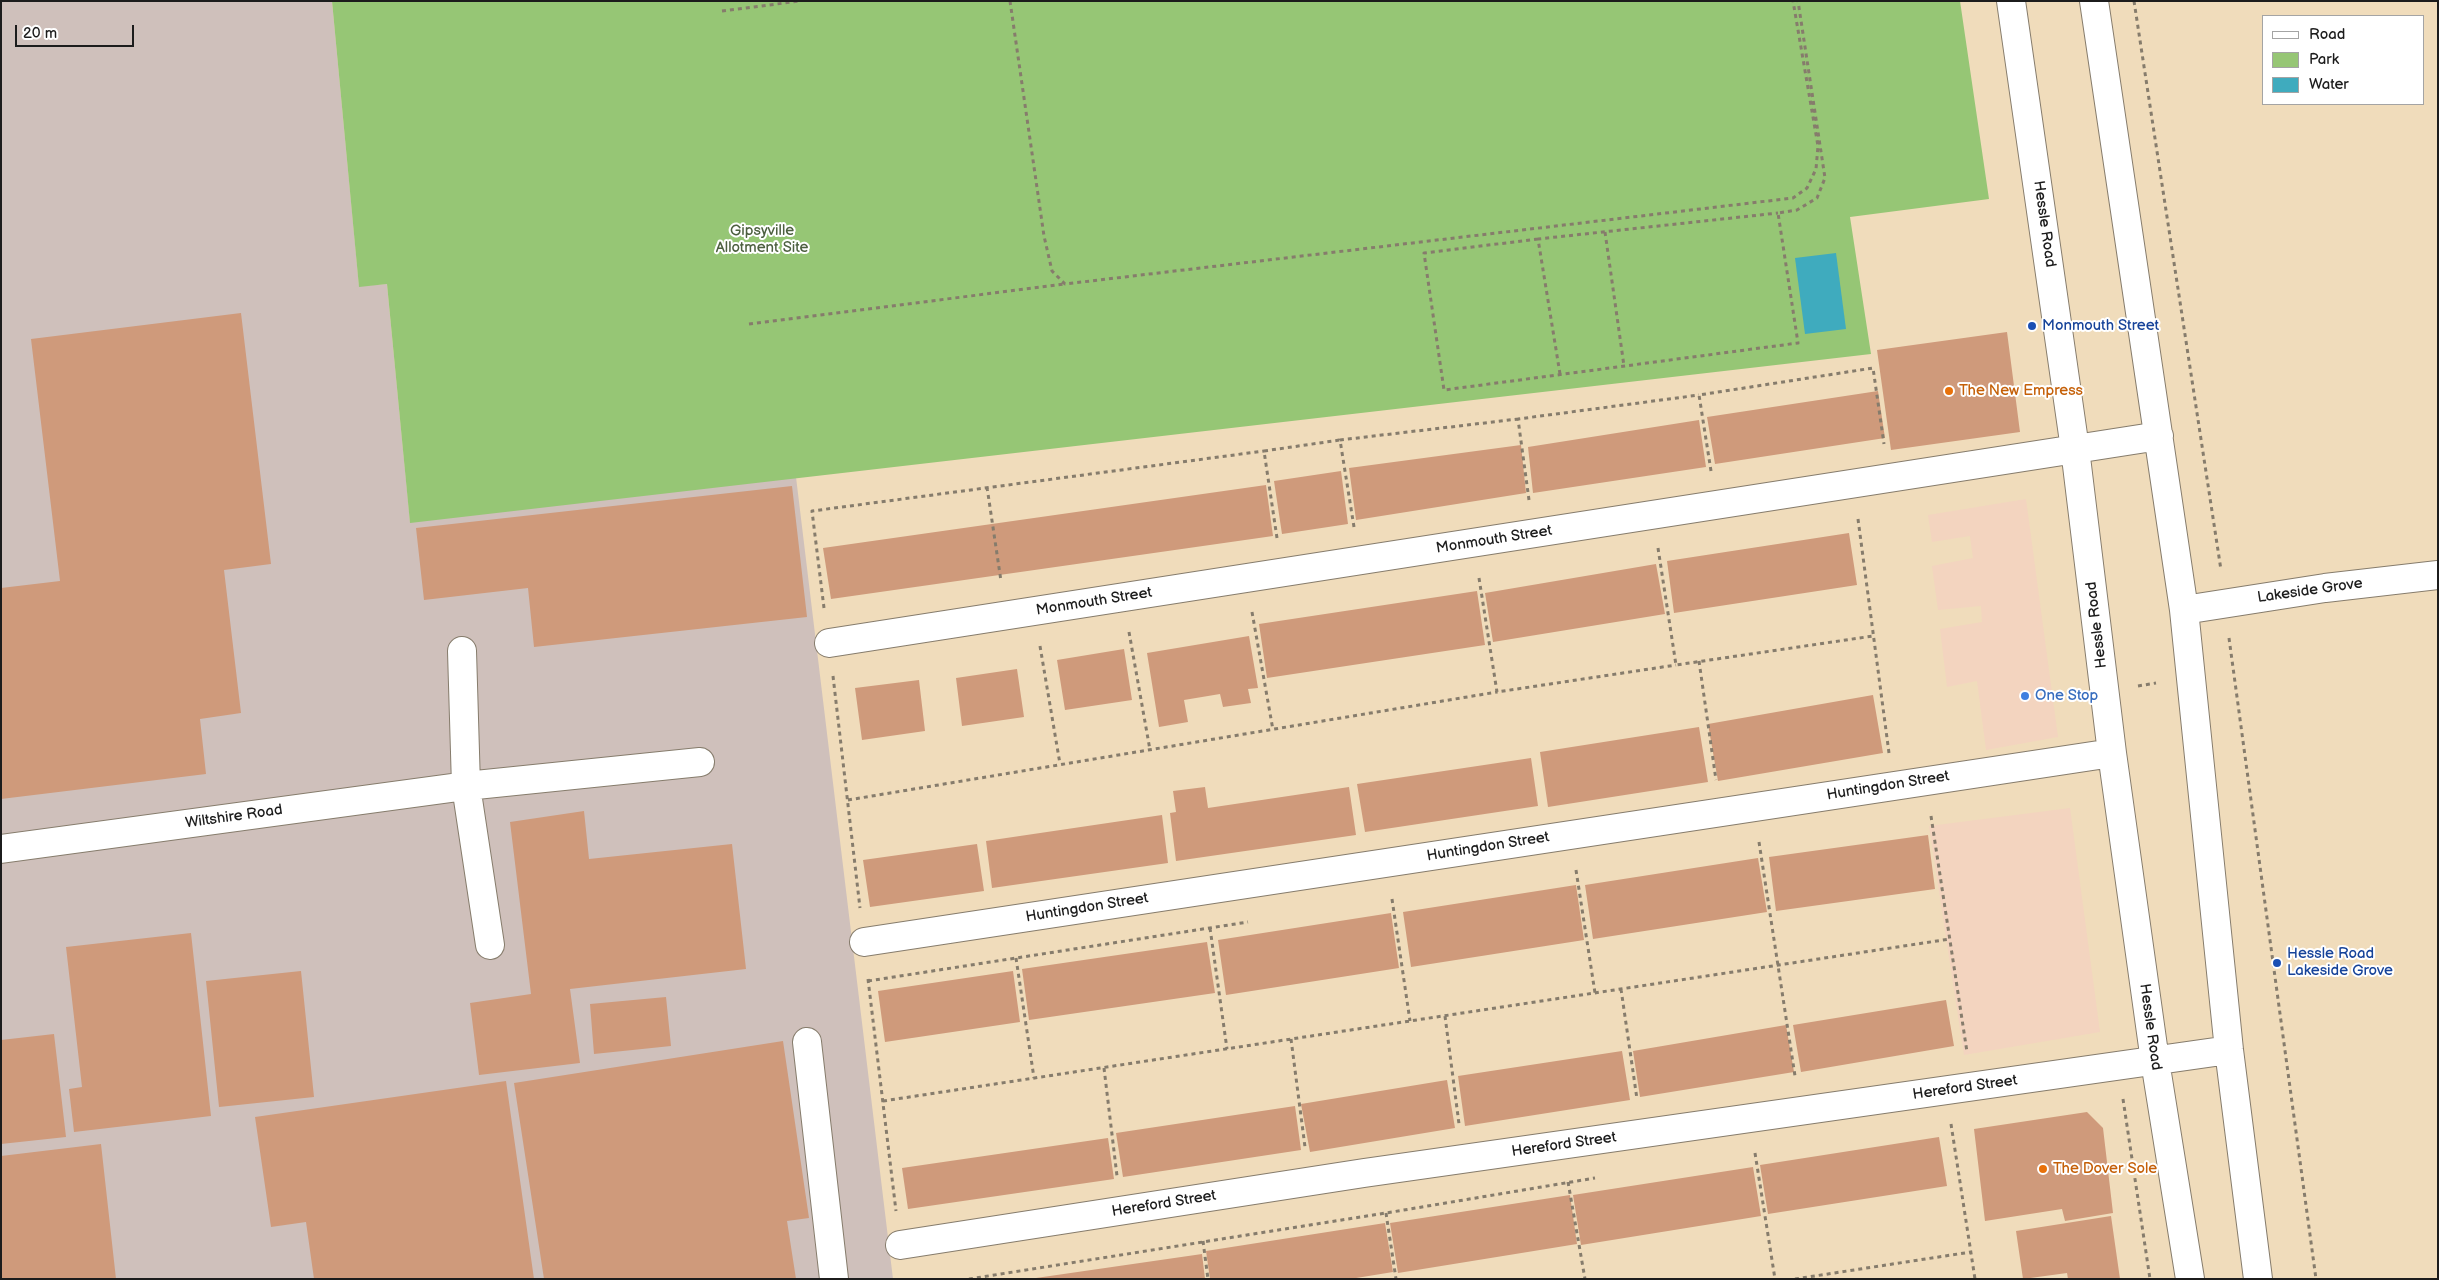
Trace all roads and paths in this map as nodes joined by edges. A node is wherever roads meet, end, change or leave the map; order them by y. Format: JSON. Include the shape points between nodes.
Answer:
{"nodes":[{"id":1,"x":800,"y":1,"type":"edge"},
{"id":2,"x":1010,"y":1,"type":"edge"},
{"id":3,"x":1793,"y":1,"type":"edge"},
{"id":4,"x":1798,"y":1,"type":"edge"},
{"id":5,"x":2011,"y":1,"type":"edge"},
{"id":6,"x":2094,"y":1,"type":"edge"},
{"id":7,"x":2134,"y":1,"type":"edge"},
{"id":8,"x":722,"y":11,"type":"dead end"},
{"id":9,"x":1778,"y":213,"type":"junction"},
{"id":10,"x":1605,"y":232,"type":"junction"},
{"id":11,"x":1538,"y":239,"type":"junction"},
{"id":12,"x":1066,"y":284,"type":"junction"},
{"id":13,"x":749,"y":324,"type":"dead end"},
{"id":14,"x":1624,"y":366,"type":"junction"},
{"id":15,"x":1560,"y":374,"type":"junction"},
{"id":16,"x":1700,"y":395,"type":"junction"},
{"id":17,"x":1518,"y":419,"type":"junction"},
{"id":18,"x":2159,"y":436,"type":"junction"},
{"id":19,"x":1340,"y":440,"type":"junction"},
{"id":20,"x":1884,"y":449,"type":"dead end"},
{"id":21,"x":2075,"y":449,"type":"junction"},
{"id":22,"x":1264,"y":451,"type":"junction"},
{"id":23,"x":1712,"y":477,"type":"dead end"},
{"id":24,"x":987,"y":487,"type":"junction"},
{"id":25,"x":1529,"y":503,"type":"dead end"},
{"id":26,"x":1857,"y":513,"type":"dead end"},
{"id":27,"x":1355,"y":531,"type":"dead end"},
{"id":28,"x":1278,"y":542,"type":"dead end"},
{"id":29,"x":1648,"y":547,"type":"dead end"},
{"id":30,"x":2221,"y":571,"type":"dead end"},
{"id":31,"x":1478,"y":575,"type":"dead end"},
{"id":32,"x":2438,"y":575,"type":"edge"},
{"id":33,"x":1001,"y":584,"type":"dead end"},
{"id":34,"x":1262,"y":609,"type":"dead end"},
{"id":35,"x":2184,"y":610,"type":"junction"},
{"id":36,"x":825,"y":611,"type":"dead end"},
{"id":37,"x":1252,"y":611,"type":"junction"},
{"id":38,"x":1242,"y":612,"type":"dead end"},
{"id":39,"x":2228,"y":629,"type":"dead end"},
{"id":40,"x":1137,"y":630,"type":"dead end"},
{"id":41,"x":1129,"y":631,"type":"junction"},
{"id":42,"x":1120,"y":632,"type":"dead end"},
{"id":43,"x":1873,"y":636,"type":"dead end"},
{"id":44,"x":829,"y":643,"type":"dead end"},
{"id":45,"x":1049,"y":644,"type":"dead end"},
{"id":46,"x":1040,"y":645,"type":"junction"},
{"id":47,"x":1030,"y":647,"type":"dead end"},
{"id":48,"x":462,"y":651,"type":"dead end"},
{"id":49,"x":1700,"y":661,"type":"junction"},
{"id":50,"x":1676,"y":665,"type":"junction"},
{"id":51,"x":843,"y":677,"type":"dead end"},
{"id":52,"x":833,"y":679,"type":"dead end"},
{"id":53,"x":2192,"y":679,"type":"junction"},
{"id":54,"x":2104,"y":690,"type":"junction"},
{"id":55,"x":1497,"y":692,"type":"junction"},
{"id":56,"x":1274,"y":730,"type":"junction"},
{"id":57,"x":1150,"y":750,"type":"junction"},
{"id":58,"x":2112,"y":753,"type":"junction"},
{"id":59,"x":1890,"y":761,"type":"dead end"},
{"id":60,"x":700,"y":762,"type":"dead end"},
{"id":61,"x":1060,"y":764,"type":"junction"},
{"id":62,"x":1717,"y":785,"type":"dead end"},
{"id":63,"x":466,"y":786,"type":"junction"},
{"id":64,"x":848,"y":800,"type":"dead end"},
{"id":65,"x":1931,"y":815,"type":"dead end"},
{"id":66,"x":1759,"y":842,"type":"dead end"},
{"id":67,"x":1,"y":849,"type":"edge"},
{"id":68,"x":1576,"y":870,"type":"dead end"},
{"id":69,"x":1392,"y":899,"type":"dead end"},
{"id":70,"x":1210,"y":928,"type":"dead end"},
{"id":71,"x":1950,"y":939,"type":"junction"},
{"id":72,"x":864,"y":942,"type":"dead end"},
{"id":73,"x":490,"y":945,"type":"dead end"},
{"id":74,"x":1016,"y":958,"type":"dead end"},
{"id":75,"x":1778,"y":965,"type":"junction"},
{"id":76,"x":1621,"y":989,"type":"junction"},
{"id":77,"x":1595,"y":993,"type":"junction"},
{"id":78,"x":1445,"y":1016,"type":"junction"},
{"id":79,"x":1410,"y":1021,"type":"junction"},
{"id":80,"x":1291,"y":1039,"type":"junction"},
{"id":81,"x":807,"y":1042,"type":"dead end"},
{"id":82,"x":1227,"y":1049,"type":"junction"},
{"id":83,"x":2230,"y":1050,"type":"junction"},
{"id":84,"x":1967,"y":1053,"type":"dead end"},
{"id":85,"x":2155,"y":1062,"type":"junction"},
{"id":86,"x":1104,"y":1068,"type":"junction"},
{"id":87,"x":1034,"y":1078,"type":"junction"},
{"id":88,"x":1796,"y":1079,"type":"dead end"},
{"id":89,"x":883,"y":1101,"type":"dead end"},
{"id":90,"x":1637,"y":1102,"type":"dead end"},
{"id":91,"x":1950,"y":1121,"type":"dead end"},
{"id":92,"x":1460,"y":1129,"type":"dead end"},
{"id":93,"x":1765,"y":1151,"type":"dead end"},
{"id":94,"x":1305,"y":1152,"type":"dead end"},
{"id":95,"x":1755,"y":1152,"type":"junction"},
{"id":96,"x":1745,"y":1154,"type":"dead end"},
{"id":97,"x":1597,"y":1178,"type":"dead end"},
{"id":98,"x":1118,"y":1180,"type":"dead end"},
{"id":99,"x":1568,"y":1182,"type":"junction"},
{"id":100,"x":1386,"y":1213,"type":"junction"},
{"id":101,"x":1203,"y":1241,"type":"junction"},
{"id":102,"x":900,"y":1245,"type":"dead end"},
{"id":103,"x":1971,"y":1252,"type":"junction"},
{"id":104,"x":834,"y":1279,"type":"edge"},
{"id":105,"x":969,"y":1279,"type":"edge"},
{"id":106,"x":1208,"y":1279,"type":"edge"},
{"id":107,"x":1396,"y":1279,"type":"edge"},
{"id":108,"x":1585,"y":1279,"type":"edge"},
{"id":109,"x":1775,"y":1279,"type":"edge"},
{"id":110,"x":1795,"y":1279,"type":"edge"},
{"id":111,"x":1975,"y":1279,"type":"edge"},
{"id":112,"x":2190,"y":1279,"type":"edge"},
{"id":113,"x":2258,"y":1279,"type":"edge"},
{"id":114,"x":2316,"y":1279,"type":"edge"}],
"edges":[{"from":1,"to":8,"type":"path"},
{"from":2,"to":12,"type":"path","via":[[1044,236],[1052,271]]},
{"from":3,"to":12,"type":"path","via":[[1818,146],[1816,169],[1810,182],[1793,198]]},
{"from":4,"to":9,"type":"path","via":[[1825,178],[1817,198],[1797,210]]},
{"from":5,"to":21,"type":"street","name":"Hessle Road"},
{"from":6,"to":18,"type":"street"},
{"from":7,"to":30,"type":"path"},
{"from":9,"to":10,"type":"path"},
{"from":9,"to":14,"type":"path","via":[[1798,343]]},
{"from":10,"to":11,"type":"path"},
{"from":10,"to":14,"type":"path"},
{"from":11,"to":15,"type":"path"},
{"from":11,"to":15,"type":"path","via":[[1424,253],[1444,390]]},
{"from":12,"to":13,"type":"path"},
{"from":14,"to":15,"type":"path"},
{"from":16,"to":17,"type":"path"},
{"from":16,"to":20,"type":"path","via":[[1872,368]]},
{"from":16,"to":23,"type":"path"},
{"from":17,"to":19,"type":"path"},
{"from":17,"to":25,"type":"path"},
{"from":18,"to":21,"type":"street","name":"Monmouth Street"},
{"from":18,"to":35,"type":"street"},
{"from":19,"to":22,"type":"path"},
{"from":19,"to":27,"type":"path"},
{"from":21,"to":44,"type":"street","name":"Monmouth Street"},
{"from":21,"to":54,"type":"street","name":"Hessle Road"},
{"from":22,"to":24,"type":"path"},
{"from":22,"to":28,"type":"path"},
{"from":24,"to":33,"type":"path"},
{"from":24,"to":36,"type":"path","via":[[812,511]]},
{"from":26,"to":59,"type":"path"},
{"from":29,"to":50,"type":"path","via":[[1658,545]]},
{"from":31,"to":55,"type":"path"},
{"from":32,"to":35,"type":"street","name":"Lakeside Grove","via":[[2325,588]]},
{"from":34,"to":37,"type":"path"},
{"from":35,"to":53,"type":"street"},
{"from":37,"to":38,"type":"path"},
{"from":37,"to":56,"type":"path"},
{"from":39,"to":114,"type":"path"},
{"from":40,"to":41,"type":"path"},
{"from":41,"to":42,"type":"path"},
{"from":41,"to":57,"type":"path"},
{"from":43,"to":49,"type":"path"},
{"from":45,"to":46,"type":"path"},
{"from":46,"to":47,"type":"path"},
{"from":46,"to":61,"type":"path"},
{"from":48,"to":63,"type":"street"},
{"from":49,"to":50,"type":"path"},
{"from":49,"to":62,"type":"path"},
{"from":50,"to":55,"type":"path"},
{"from":51,"to":52,"type":"path"},
{"from":53,"to":54,"type":"path"},
{"from":53,"to":83,"type":"street"},
{"from":54,"to":58,"type":"street","name":"Hessle Road"},
{"from":55,"to":56,"type":"path"},
{"from":56,"to":57,"type":"path"},
{"from":57,"to":61,"type":"path"},
{"from":58,"to":72,"type":"street","name":"Huntingdon Street"},
{"from":58,"to":85,"type":"street","name":"Hessle Road"},
{"from":60,"to":63,"type":"street","name":"Wiltshire Road"},
{"from":61,"to":64,"type":"path"},
{"from":63,"to":67,"type":"street","name":"Wiltshire Road"},
{"from":63,"to":73,"type":"street"},
{"from":65,"to":71,"type":"path"},
{"from":66,"to":75,"type":"path"},
{"from":68,"to":77,"type":"path"},
{"from":69,"to":79,"type":"path"},
{"from":70,"to":82,"type":"path"},
{"from":71,"to":75,"type":"path"},
{"from":71,"to":84,"type":"path"},
{"from":74,"to":87,"type":"path"},
{"from":75,"to":76,"type":"path"},
{"from":75,"to":88,"type":"path"},
{"from":76,"to":77,"type":"path"},
{"from":76,"to":90,"type":"path"},
{"from":77,"to":78,"type":"path"},
{"from":78,"to":79,"type":"path"},
{"from":78,"to":92,"type":"path"},
{"from":79,"to":80,"type":"path"},
{"from":80,"to":82,"type":"path"},
{"from":80,"to":94,"type":"path"},
{"from":81,"to":104,"type":"street"},
{"from":82,"to":86,"type":"path"},
{"from":83,"to":85,"type":"street","name":"Hereford Street"},
{"from":83,"to":113,"type":"street"},
{"from":85,"to":102,"type":"street","name":"Hereford Street","via":[[1364,1173]]},
{"from":85,"to":112,"type":"street","name":"Hessle Road"},
{"from":86,"to":87,"type":"path"},
{"from":86,"to":98,"type":"path"},
{"from":87,"to":89,"type":"path"},
{"from":91,"to":103,"type":"path"},
{"from":93,"to":95,"type":"path"},
{"from":95,"to":96,"type":"path"},
{"from":95,"to":109,"type":"path"},
{"from":97,"to":99,"type":"path"},
{"from":99,"to":100,"type":"path"},
{"from":99,"to":108,"type":"path"},
{"from":100,"to":101,"type":"path"},
{"from":100,"to":107,"type":"path"},
{"from":101,"to":105,"type":"path"},
{"from":101,"to":106,"type":"path"},
{"from":103,"to":110,"type":"path"},
{"from":103,"to":111,"type":"path"}]}
